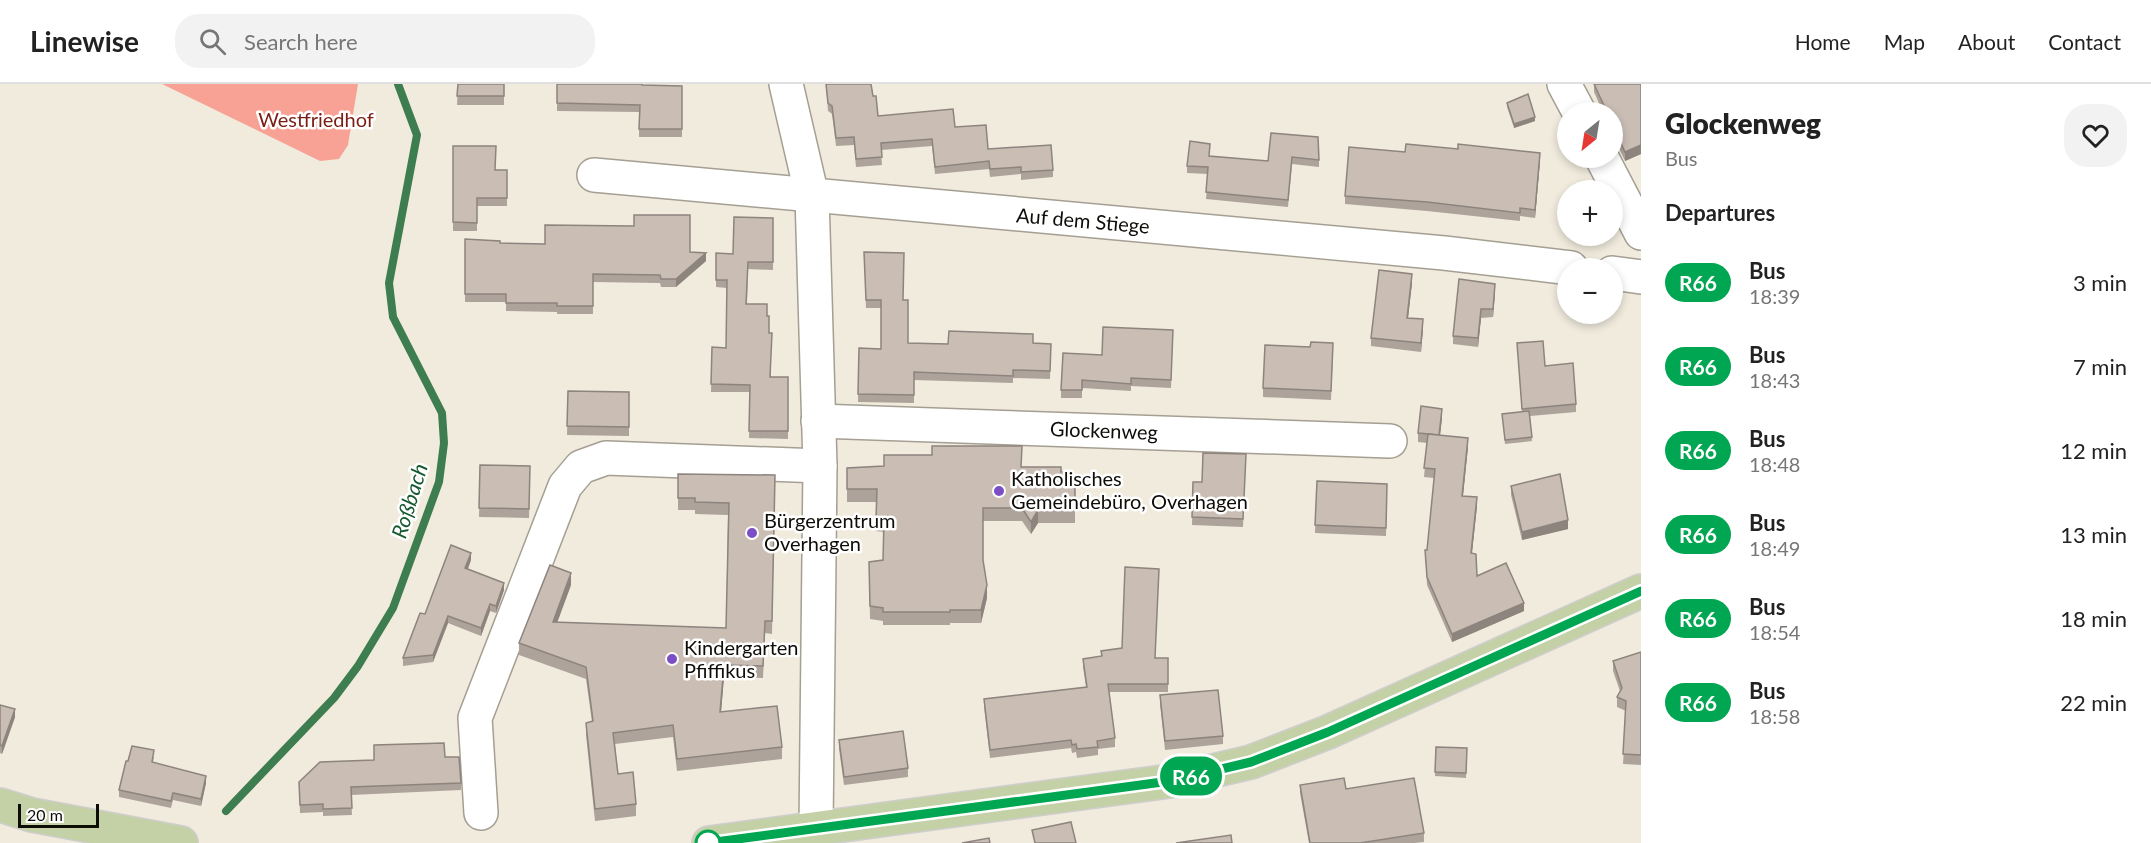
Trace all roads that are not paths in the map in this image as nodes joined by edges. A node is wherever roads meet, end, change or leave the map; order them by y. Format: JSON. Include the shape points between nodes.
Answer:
{"nodes":[{"id":1,"x":786,"y":84,"type":"edge"},
{"id":2,"x":1564,"y":84,"type":"edge"},
{"id":3,"x":1574,"y":102,"type":"edge"},
{"id":4,"x":1608,"y":168,"type":"edge"},
{"id":5,"x":594,"y":175,"type":"dead end"},
{"id":6,"x":812,"y":196,"type":"junction"},
{"id":7,"x":1638,"y":220,"type":"edge"},
{"id":8,"x":1557,"y":266,"type":"edge"},
{"id":9,"x":1623,"y":275,"type":"edge"},
{"id":10,"x":1641,"y":277,"type":"edge"},
{"id":11,"x":818,"y":421,"type":"junction"},
{"id":12,"x":1390,"y":441,"type":"dead end"},
{"id":13,"x":820,"y":466,"type":"junction"},
{"id":14,"x":1641,"y":591,"type":"edge"},
{"id":15,"x":0,"y":806,"type":"edge"},
{"id":16,"x":481,"y":813,"type":"dead end"},
{"id":17,"x":816,"y":827,"type":"junction"},
{"id":18,"x":181,"y":843,"type":"edge"},
{"id":19,"x":709,"y":843,"type":"edge"}],
"edges":[{"from":1,"to":6,"type":"street"},
{"from":2,"to":3,"type":"street"},
{"from":4,"to":7,"type":"street"},
{"from":5,"to":6,"type":"street","name":"Auf dem Stiege"},
{"from":6,"to":8,"type":"street","name":"Auf dem Stiege"},
{"from":6,"to":11,"type":"street"},
{"from":9,"to":10,"type":"street"},
{"from":11,"to":12,"type":"street","name":"Glockenweg"},
{"from":11,"to":13,"type":"street"},
{"from":13,"to":16,"type":"street","via":[[606,458],[581,467],[565,486],[475,718]]},
{"from":13,"to":17,"type":"street"},
{"from":14,"to":17,"type":"main road","via":[[1328,732],[1251,762],[1170,781]]},
{"from":15,"to":18,"type":"main road"},
{"from":17,"to":19,"type":"main road"}]}
